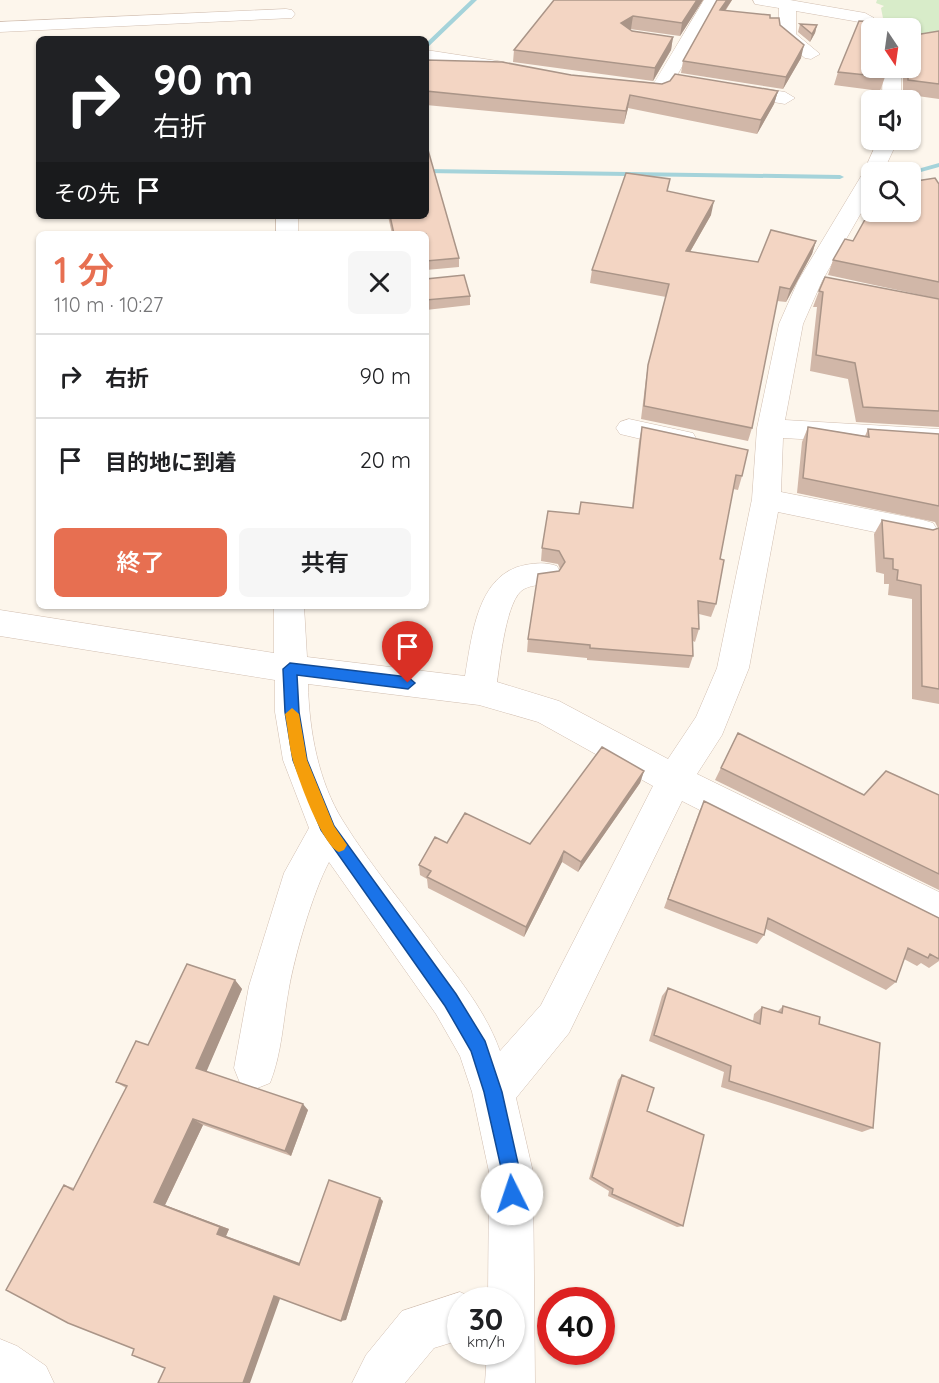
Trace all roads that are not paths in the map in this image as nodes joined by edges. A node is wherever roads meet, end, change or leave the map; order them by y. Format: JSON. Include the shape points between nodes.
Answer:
{"nodes":[{"id":1,"x":712,"y":0,"type":"edge"},
{"id":2,"x":761,"y":0,"type":"edge"},
{"id":3,"x":788,"y":5,"type":"junction"},
{"id":4,"x":286,"y":15,"type":"edge"},
{"id":5,"x":868,"y":15,"type":"edge"},
{"id":6,"x":0,"y":27,"type":"edge"},
{"id":7,"x":665,"y":41,"type":"edge"},
{"id":8,"x":688,"y":45,"type":"junction"},
{"id":9,"x":810,"y":54,"type":"dead end"},
{"id":10,"x":429,"y":56,"type":"edge"},
{"id":11,"x":527,"y":72,"type":"edge"},
{"id":12,"x":666,"y":79,"type":"junction"},
{"id":13,"x":601,"y":81,"type":"edge"},
{"id":14,"x":688,"y":82,"type":"edge"},
{"id":15,"x":710,"y":86,"type":"edge"},
{"id":16,"x":785,"y":98,"type":"dead end"},
{"id":17,"x":861,"y":189,"type":"edge"},
{"id":18,"x":629,"y":428,"type":"dead end"},
{"id":19,"x":939,"y":438,"type":"edge"},
{"id":20,"x":710,"y":445,"type":"edge"},
{"id":21,"x":761,"y":446,"type":"junction"},
{"id":22,"x":766,"y":499,"type":"junction"},
{"id":23,"x":923,"y":531,"type":"edge"},
{"id":24,"x":546,"y":574,"type":"edge"},
{"id":25,"x":289,"y":609,"type":"edge"},
{"id":26,"x":0,"y":623,"type":"edge"},
{"id":27,"x":290,"y":669,"type":"junction"},
{"id":28,"x":479,"y":691,"type":"junction"},
{"id":29,"x":674,"y":780,"type":"junction"},
{"id":30,"x":328,"y":830,"type":"junction"},
{"id":31,"x":939,"y":912,"type":"edge"},
{"id":32,"x":255,"y":1068,"type":"dead end"},
{"id":33,"x":493,"y":1092,"type":"junction"},
{"id":34,"x":512,"y":1287,"type":"edge"},
{"id":35,"x":447,"y":1320,"type":"edge"},
{"id":36,"x":0,"y":1363,"type":"edge"},
{"id":37,"x":511,"y":1365,"type":"edge"},
{"id":38,"x":29,"y":1383,"type":"edge"},
{"id":39,"x":377,"y":1383,"type":"edge"},
{"id":40,"x":510,"y":1383,"type":"edge"}],
"edges":[{"from":1,"to":8,"type":"street"},
{"from":2,"to":3,"type":"street"},
{"from":3,"to":5,"type":"street"},
{"from":3,"to":9,"type":"street","via":[[787,36]]},
{"from":4,"to":6,"type":"street"},
{"from":7,"to":8,"type":"street"},
{"from":8,"to":12,"type":"street"},
{"from":10,"to":11,"type":"street"},
{"from":12,"to":13,"type":"street","via":[[660,89]]},
{"from":12,"to":14,"type":"street"},
{"from":15,"to":16,"type":"street"},
{"from":17,"to":21,"type":"street","via":[[817,247],[820,284],[791,324]]},
{"from":18,"to":20,"type":"street"},
{"from":19,"to":21,"type":"street"},
{"from":21,"to":22,"type":"street"},
{"from":22,"to":23,"type":"street"},
{"from":22,"to":29,"type":"street","via":[[733,668],[710,725]]},
{"from":24,"to":28,"type":"street","via":[[515,579],[505,588],[498,602]]},
{"from":25,"to":27,"type":"street"},
{"from":26,"to":27,"type":"street"},
{"from":27,"to":28,"type":"street"},
{"from":27,"to":30,"type":"street","via":[[300,760]]},
{"from":28,"to":29,"type":"street","via":[[547,711]]},
{"from":29,"to":31,"type":"street"},
{"from":29,"to":33,"type":"street","via":[[555,1019]]},
{"from":30,"to":32,"type":"street","via":[[303,873],[269,986]]},
{"from":30,"to":33,"type":"street","via":[[450,1000],[478,1047]]},
{"from":33,"to":34,"type":"street","via":[[511,1172]]},
{"from":35,"to":39,"type":"street","via":[[420,1328]]},
{"from":36,"to":38,"type":"street"},
{"from":37,"to":40,"type":"street"}]}
